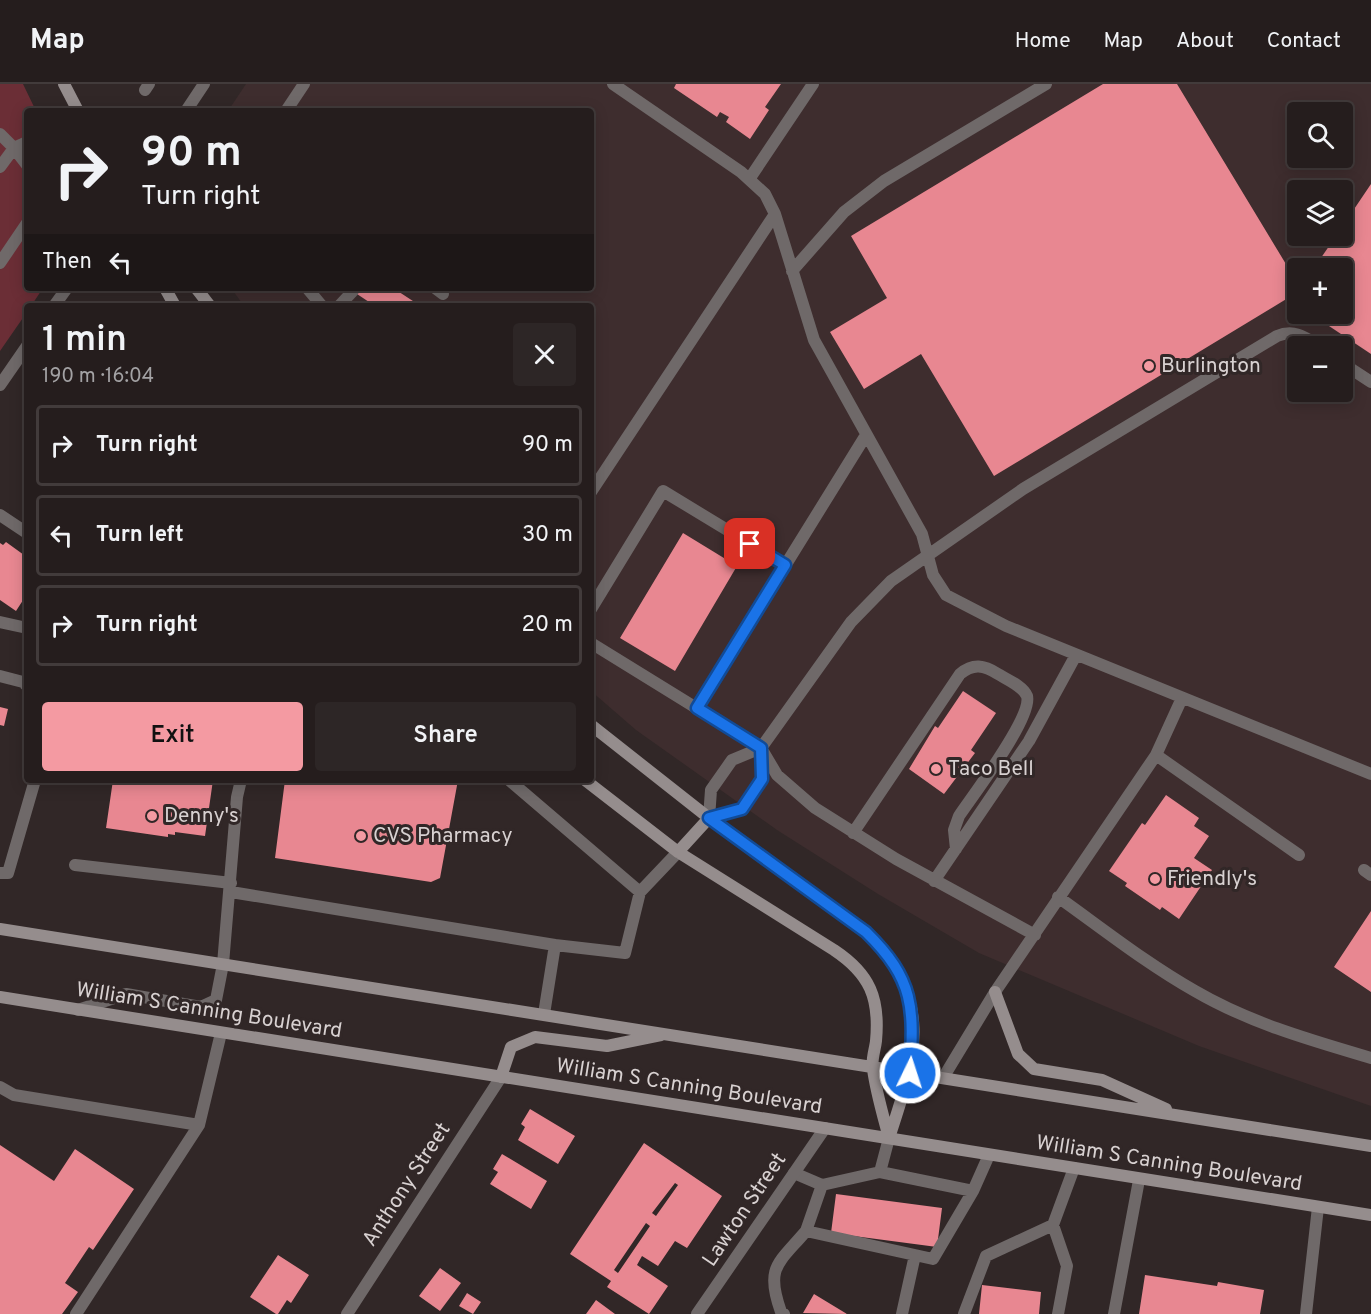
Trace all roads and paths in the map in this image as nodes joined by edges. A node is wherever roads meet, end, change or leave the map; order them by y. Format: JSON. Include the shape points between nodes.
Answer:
{"nodes":[{"id":1,"x":64,"y":84,"type":"edge"},
{"id":2,"x":203,"y":84,"type":"edge"},
{"id":3,"x":304,"y":84,"type":"edge"},
{"id":4,"x":613,"y":84,"type":"edge"},
{"id":5,"x":813,"y":84,"type":"edge"},
{"id":6,"x":1046,"y":84,"type":"edge"},
{"id":7,"x":76,"y":108,"type":"edge"},
{"id":8,"x":188,"y":108,"type":"edge"},
{"id":9,"x":288,"y":108,"type":"edge"},
{"id":10,"x":0,"y":134,"type":"edge"},
{"id":11,"x":24,"y":143,"type":"edge"},
{"id":12,"x":14,"y":148,"type":"junction"},
{"id":13,"x":24,"y":161,"type":"edge"},
{"id":14,"x":0,"y":167,"type":"edge"},
{"id":15,"x":750,"y":178,"type":"junction"},
{"id":16,"x":775,"y":214,"type":"junction"},
{"id":17,"x":24,"y":227,"type":"edge"},
{"id":18,"x":0,"y":262,"type":"edge"},
{"id":19,"x":792,"y":271,"type":"junction"},
{"id":20,"x":198,"y":291,"type":"edge"},
{"id":21,"x":310,"y":291,"type":"edge"},
{"id":22,"x":352,"y":291,"type":"dead end"},
{"id":23,"x":208,"y":303,"type":"edge"},
{"id":24,"x":320,"y":303,"type":"edge"},
{"id":25,"x":342,"y":303,"type":"edge"},
{"id":26,"x":1302,"y":336,"type":"edge"},
{"id":27,"x":24,"y":352,"type":"edge"},
{"id":28,"x":1353,"y":370,"type":"edge"},
{"id":29,"x":1371,"y":382,"type":"edge"},
{"id":30,"x":0,"y":385,"type":"edge"},
{"id":31,"x":866,"y":435,"type":"junction"},
{"id":32,"x":594,"y":487,"type":"edge"},
{"id":33,"x":0,"y":515,"type":"edge"},
{"id":34,"x":24,"y":531,"type":"edge"},
{"id":35,"x":928,"y":554,"type":"junction"},
{"id":36,"x":785,"y":565,"type":"junction"},
{"id":37,"x":594,"y":604,"type":"edge"},
{"id":38,"x":0,"y":621,"type":"edge"},
{"id":39,"x":24,"y":627,"type":"edge"},
{"id":40,"x":594,"y":645,"type":"edge"},
{"id":41,"x":1076,"y":655,"type":"junction"},
{"id":42,"x":0,"y":676,"type":"edge"},
{"id":43,"x":24,"y":683,"type":"edge"},
{"id":44,"x":1182,"y":698,"type":"junction"},
{"id":45,"x":697,"y":708,"type":"junction"},
{"id":46,"x":594,"y":727,"type":"edge"},
{"id":47,"x":761,"y":748,"type":"junction"},
{"id":48,"x":1156,"y":755,"type":"junction"},
{"id":49,"x":1371,"y":774,"type":"edge"},
{"id":50,"x":34,"y":783,"type":"edge"},
{"id":51,"x":240,"y":783,"type":"edge"},
{"id":52,"x":512,"y":783,"type":"edge"},
{"id":53,"x":589,"y":783,"type":"edge"},
{"id":54,"x":709,"y":818,"type":"junction"},
{"id":55,"x":853,"y":833,"type":"junction"},
{"id":56,"x":956,"y":849,"type":"junction"},
{"id":57,"x":678,"y":852,"type":"junction"},
{"id":58,"x":1299,"y":855,"type":"dead end"},
{"id":59,"x":75,"y":865,"type":"dead end"},
{"id":60,"x":0,"y":873,"type":"edge"},
{"id":61,"x":934,"y":880,"type":"junction"},
{"id":62,"x":231,"y":887,"type":"junction"},
{"id":63,"x":640,"y":892,"type":"junction"},
{"id":64,"x":1058,"y":897,"type":"junction"},
{"id":65,"x":0,"y":929,"type":"edge"},
{"id":66,"x":1035,"y":935,"type":"junction"},
{"id":67,"x":555,"y":945,"type":"junction"},
{"id":68,"x":224,"y":964,"type":"junction"},
{"id":69,"x":995,"y":992,"type":"junction"},
{"id":70,"x":0,"y":997,"type":"edge"},
{"id":71,"x":78,"y":1010,"type":"junction"},
{"id":72,"x":544,"y":1014,"type":"junction"},
{"id":73,"x":221,"y":1033,"type":"junction"},
{"id":74,"x":668,"y":1033,"type":"junction"},
{"id":75,"x":1371,"y":1058,"type":"edge"},
{"id":76,"x":872,"y":1067,"type":"junction"},
{"id":77,"x":910,"y":1073,"type":"junction"},
{"id":78,"x":501,"y":1077,"type":"junction"},
{"id":79,"x":943,"y":1078,"type":"junction"},
{"id":80,"x":0,"y":1087,"type":"edge"},
{"id":81,"x":1184,"y":1116,"type":"junction"},
{"id":82,"x":199,"y":1125,"type":"junction"},
{"id":83,"x":825,"y":1128,"type":"junction"},
{"id":84,"x":888,"y":1138,"type":"junction"},
{"id":85,"x":1371,"y":1146,"type":"edge"},
{"id":86,"x":989,"y":1155,"type":"junction"},
{"id":87,"x":1074,"y":1168,"type":"junction"},
{"id":88,"x":880,"y":1172,"type":"junction"},
{"id":89,"x":794,"y":1173,"type":"junction"},
{"id":90,"x":1139,"y":1180,"type":"junction"},
{"id":91,"x":822,"y":1185,"type":"junction"},
{"id":92,"x":973,"y":1191,"type":"junction"},
{"id":93,"x":1318,"y":1207,"type":"junction"},
{"id":94,"x":1371,"y":1215,"type":"edge"},
{"id":95,"x":1053,"y":1225,"type":"junction"},
{"id":96,"x":806,"y":1231,"type":"junction"},
{"id":97,"x":915,"y":1255,"type":"junction"},
{"id":98,"x":76,"y":1314,"type":"edge"},
{"id":99,"x":347,"y":1314,"type":"edge"},
{"id":100,"x":697,"y":1314,"type":"edge"},
{"id":101,"x":784,"y":1314,"type":"edge"},
{"id":102,"x":902,"y":1314,"type":"edge"},
{"id":103,"x":964,"y":1314,"type":"edge"},
{"id":104,"x":1058,"y":1314,"type":"edge"},
{"id":105,"x":1114,"y":1314,"type":"edge"},
{"id":106,"x":1306,"y":1314,"type":"edge"}],
"edges":[{"from":1,"to":7,"type":"main road"},
{"from":2,"to":8,"type":"street"},
{"from":3,"to":9,"type":"street"},
{"from":4,"to":15,"type":"street"},
{"from":5,"to":15,"type":"street"},
{"from":6,"to":19,"type":"street","via":[[884,181],[844,212]]},
{"from":10,"to":12,"type":"street"},
{"from":11,"to":12,"type":"street"},
{"from":12,"to":13,"type":"street"},
{"from":12,"to":14,"type":"street"},
{"from":15,"to":16,"type":"street","via":[[765,194]]},
{"from":16,"to":19,"type":"street"},
{"from":16,"to":32,"type":"street"},
{"from":17,"to":18,"type":"street"},
{"from":19,"to":31,"type":"street","via":[[814,340]]},
{"from":20,"to":23,"type":"main road"},
{"from":21,"to":24,"type":"street"},
{"from":22,"to":25,"type":"street"},
{"from":26,"to":35,"type":"street","via":[[1277,336],[1023,489]]},
{"from":27,"to":30,"type":"street"},
{"from":28,"to":29,"type":"street"},
{"from":31,"to":35,"type":"street","via":[[922,534]]},
{"from":31,"to":36,"type":"street"},
{"from":33,"to":34,"type":"street"},
{"from":35,"to":41,"type":"street","via":[[938,586],[954,602]]},
{"from":35,"to":47,"type":"street","via":[[863,608]]},
{"from":36,"to":37,"type":"street","via":[[663,491]]},
{"from":36,"to":45,"type":"street"},
{"from":38,"to":39,"type":"street"},
{"from":40,"to":45,"type":"street"},
{"from":41,"to":44,"type":"street"},
{"from":41,"to":56,"type":"street","via":[[1029,741]]},
{"from":42,"to":43,"type":"street"},
{"from":44,"to":48,"type":"street"},
{"from":44,"to":49,"type":"street"},
{"from":45,"to":47,"type":"street"},
{"from":46,"to":54,"type":"main road"},
{"from":47,"to":54,"type":"street","via":[[732,760],[711,790]]},
{"from":47,"to":54,"type":"street","via":[[762,779],[742,809]]},
{"from":47,"to":55,"type":"street","via":[[788,787]]},
{"from":48,"to":58,"type":"street"},
{"from":48,"to":64,"type":"street"},
{"from":50,"to":60,"type":"street","via":[[8,873]]},
{"from":51,"to":62,"type":"street"},
{"from":52,"to":63,"type":"street"},
{"from":53,"to":57,"type":"main road"},
{"from":54,"to":57,"type":"main road"},
{"from":54,"to":77,"type":"main road","via":[[866,932],[888,954],[903,981],[914,1020]]},
{"from":55,"to":56,"type":"street","via":[[960,674],[972,666],[986,667],[1023,690],[1027,706],[1017,730],[959,816],[954,830]]},
{"from":55,"to":61,"type":"street"},
{"from":56,"to":61,"type":"street"},
{"from":57,"to":63,"type":"street"},
{"from":57,"to":76,"type":"main road","via":[[834,950],[857,969],[876,1003]]},
{"from":59,"to":62,"type":"street"},
{"from":61,"to":66,"type":"street"},
{"from":62,"to":67,"type":"street"},
{"from":62,"to":68,"type":"street"},
{"from":63,"to":67,"type":"street","via":[[625,953]]},
{"from":64,"to":66,"type":"street"},
{"from":64,"to":75,"type":"street","via":[[1174,978],[1217,1003],[1281,1031]]},
{"from":65,"to":68,"type":"main road"},
{"from":66,"to":69,"type":"street"},
{"from":67,"to":72,"type":"street"},
{"from":68,"to":71,"type":"street","via":[[219,992],[208,1006],[126,994]]},
{"from":68,"to":72,"type":"main road"},
{"from":69,"to":79,"type":"street"},
{"from":69,"to":81,"type":"main road","via":[[1018,1054],[1034,1069],[1102,1080]]},
{"from":70,"to":71,"type":"main road","name":"William S Canning Boulevard"},
{"from":71,"to":73,"type":"main road","name":"William S Canning Boulevard"},
{"from":72,"to":74,"type":"main road"},
{"from":73,"to":78,"type":"main road","name":"William S Canning Boulevard"},
{"from":73,"to":82,"type":"street"},
{"from":74,"to":76,"type":"main road"},
{"from":74,"to":78,"type":"main road","via":[[607,1046],[535,1037],[511,1047]]},
{"from":76,"to":77,"type":"main road"},
{"from":76,"to":84,"type":"main road"},
{"from":77,"to":79,"type":"main road"},
{"from":77,"to":84,"type":"main road"},
{"from":78,"to":83,"type":"main road","name":"William S Canning Boulevard"},
{"from":78,"to":99,"type":"street","name":"Anthony Street"},
{"from":79,"to":81,"type":"main road"},
{"from":80,"to":82,"type":"street","via":[[14,1095]]},
{"from":81,"to":85,"type":"main road"},
{"from":82,"to":98,"type":"street"},
{"from":83,"to":84,"type":"main road","name":"William S Canning Boulevard"},
{"from":83,"to":89,"type":"street","name":"Lawton Street"},
{"from":84,"to":86,"type":"main road","name":"William S Canning Boulevard"},
{"from":84,"to":88,"type":"street"},
{"from":86,"to":87,"type":"main road","name":"William S Canning Boulevard"},
{"from":86,"to":92,"type":"street"},
{"from":87,"to":90,"type":"main road","name":"William S Canning Boulevard"},
{"from":87,"to":95,"type":"street"},
{"from":88,"to":91,"type":"street"},
{"from":88,"to":92,"type":"street"},
{"from":89,"to":91,"type":"street"},
{"from":89,"to":100,"type":"street","name":"Lawton Street"},
{"from":90,"to":93,"type":"main road","name":"William S Canning Boulevard"},
{"from":90,"to":105,"type":"street"},
{"from":91,"to":96,"type":"street"},
{"from":92,"to":97,"type":"street","via":[[933,1259]]},
{"from":93,"to":94,"type":"main road","name":"William S Canning Boulevard"},
{"from":93,"to":106,"type":"street"},
{"from":95,"to":103,"type":"street","via":[[986,1256]]},
{"from":95,"to":104,"type":"street","via":[[1067,1266]]},
{"from":96,"to":97,"type":"street"},
{"from":96,"to":101,"type":"street","via":[[777,1265],[772,1287]]},
{"from":97,"to":102,"type":"street"}]}
